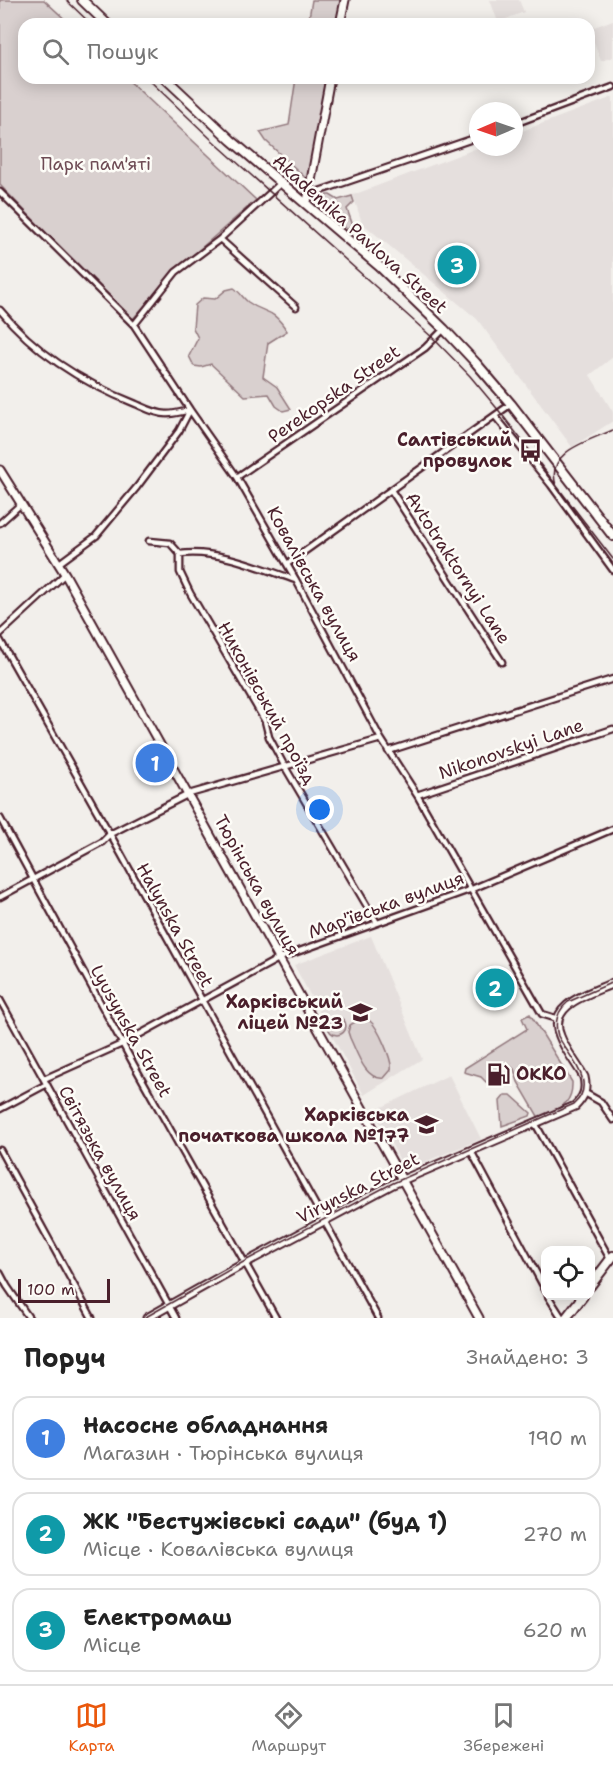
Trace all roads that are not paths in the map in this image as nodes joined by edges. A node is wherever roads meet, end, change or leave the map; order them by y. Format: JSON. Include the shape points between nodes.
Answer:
{"nodes":[{"id":1,"x":82,"y":0,"type":"edge"},
{"id":2,"x":345,"y":0,"type":"edge"},
{"id":3,"x":101,"y":18,"type":"edge"},
{"id":4,"x":341,"y":18,"type":"edge"},
{"id":5,"x":171,"y":84,"type":"edge"},
{"id":6,"x":329,"y":84,"type":"edge"},
{"id":7,"x":613,"y":87,"type":"edge"},
{"id":8,"x":523,"y":121,"type":"edge"},
{"id":9,"x":469,"y":140,"type":"edge"},
{"id":10,"x":282,"y":182,"type":"junction"},
{"id":11,"x":0,"y":192,"type":"edge"},
{"id":12,"x":307,"y":199,"type":"junction"},
{"id":13,"x":220,"y":239,"type":"junction"},
{"id":14,"x":296,"y":307,"type":"dead end"},
{"id":15,"x":0,"y":310,"type":"edge"},
{"id":16,"x":134,"y":325,"type":"junction"},
{"id":17,"x":444,"y":329,"type":"junction"},
{"id":18,"x":511,"y":404,"type":"junction"},
{"id":19,"x":190,"y":411,"type":"junction"},
{"id":20,"x":495,"y":416,"type":"junction"},
{"id":21,"x":0,"y":470,"type":"edge"},
{"id":22,"x":237,"y":477,"type":"junction"},
{"id":23,"x":391,"y":490,"type":"junction"},
{"id":24,"x":21,"y":504,"type":"junction"},
{"id":25,"x":0,"y":524,"type":"edge"},
{"id":26,"x":613,"y":536,"type":"edge"},
{"id":27,"x":149,"y":541,"type":"dead end"},
{"id":28,"x":180,"y":554,"type":"junction"},
{"id":29,"x":58,"y":564,"type":"junction"},
{"id":30,"x":287,"y":564,"type":"junction"},
{"id":31,"x":613,"y":570,"type":"edge"},
{"id":32,"x":65,"y":574,"type":"junction"},
{"id":33,"x":296,"y":580,"type":"junction"},
{"id":34,"x":0,"y":634,"type":"edge"},
{"id":35,"x":0,"y":640,"type":"edge"},
{"id":36,"x":502,"y":662,"type":"dead end"},
{"id":37,"x":613,"y":679,"type":"edge"},
{"id":38,"x":613,"y":729,"type":"edge"},
{"id":39,"x":381,"y":739,"type":"junction"},
{"id":40,"x":388,"y":751,"type":"junction"},
{"id":41,"x":285,"y":767,"type":"junction"},
{"id":42,"x":189,"y":794,"type":"junction"},
{"id":43,"x":417,"y":795,"type":"junction"},
{"id":44,"x":0,"y":818,"type":"edge"},
{"id":45,"x":613,"y":829,"type":"edge"},
{"id":46,"x":110,"y":834,"type":"junction"},
{"id":47,"x":34,"y":879,"type":"junction"},
{"id":48,"x":471,"y":889,"type":"junction"},
{"id":49,"x":0,"y":897,"type":"edge"},
{"id":50,"x":377,"y":923,"type":"junction"},
{"id":51,"x":280,"y":958,"type":"junction"},
{"id":52,"x":613,"y":983,"type":"edge"},
{"id":53,"x":0,"y":1000,"type":"edge"},
{"id":54,"x":202,"y":1002,"type":"junction"},
{"id":55,"x":558,"y":1019,"type":"junction"},
{"id":56,"x":122,"y":1044,"type":"junction"},
{"id":57,"x":45,"y":1082,"type":"junction"},
{"id":58,"x":585,"y":1093,"type":"junction"},
{"id":59,"x":0,"y":1109,"type":"edge"},
{"id":60,"x":613,"y":1120,"type":"edge"},
{"id":61,"x":535,"y":1123,"type":"junction"},
{"id":62,"x":0,"y":1150,"type":"edge"},
{"id":63,"x":471,"y":1151,"type":"junction"},
{"id":64,"x":404,"y":1180,"type":"junction"},
{"id":65,"x":325,"y":1221,"type":"junction"},
{"id":66,"x":612,"y":1258,"type":"edge"},
{"id":67,"x":245,"y":1263,"type":"junction"},
{"id":68,"x":0,"y":1273,"type":"edge"},
{"id":69,"x":595,"y":1281,"type":"edge"},
{"id":70,"x":541,"y":1282,"type":"edge"},
{"id":71,"x":551,"y":1300,"type":"edge"},
{"id":72,"x":580,"y":1300,"type":"edge"},
{"id":73,"x":169,"y":1305,"type":"junction"},
{"id":74,"x":29,"y":1318,"type":"edge"},
{"id":75,"x":92,"y":1318,"type":"edge"},
{"id":76,"x":147,"y":1318,"type":"edge"},
{"id":77,"x":176,"y":1318,"type":"edge"},
{"id":78,"x":276,"y":1318,"type":"edge"},
{"id":79,"x":378,"y":1318,"type":"edge"},
{"id":80,"x":479,"y":1318,"type":"edge"},
{"id":81,"x":562,"y":1318,"type":"edge"},
{"id":82,"x":566,"y":1318,"type":"edge"}],
"edges":[{"from":1,"to":3,"type":"main road"},
{"from":2,"to":4,"type":"main road"},
{"from":5,"to":10,"type":"main road","name":"Akademika Pavlova Street"},
{"from":6,"to":12,"type":"main road"},
{"from":7,"to":8,"type":"street"},
{"from":9,"to":12,"type":"street"},
{"from":10,"to":12,"type":"main road","name":"Akademika Pavlova Street"},
{"from":10,"to":13,"type":"street"},
{"from":11,"to":16,"type":"street","name":"Ковалівська вулиця"},
{"from":12,"to":17,"type":"main road","name":"Akademika Pavlova Street"},
{"from":13,"to":14,"type":"street"},
{"from":13,"to":16,"type":"street","via":[[176,272]]},
{"from":15,"to":19,"type":"street","via":[[54,362],[113,395],[154,412]]},
{"from":16,"to":19,"type":"street","name":"Ковалівська вулиця"},
{"from":17,"to":18,"type":"main road","name":"Akademika Pavlova Street"},
{"from":17,"to":22,"type":"street","name":"Perekopska Street","via":[[425,348]]},
{"from":18,"to":20,"type":"street"},
{"from":18,"to":26,"type":"main road","name":"Akademika Pavlova Street"},
{"from":19,"to":22,"type":"street","name":"Ковалівська вулиця"},
{"from":19,"to":29,"type":"street","via":[[137,487],[96,536]]},
{"from":20,"to":23,"type":"street"},
{"from":20,"to":31,"type":"street","via":[[551,484]]},
{"from":21,"to":24,"type":"main road","name":"Тюрінська вулиця"},
{"from":22,"to":30,"type":"street","name":"Ковалівська вулиця"},
{"from":23,"to":30,"type":"street"},
{"from":23,"to":36,"type":"street","name":"Avtotraktornyi Lane"},
{"from":24,"to":25,"type":"street"},
{"from":24,"to":29,"type":"main road","name":"Тюрінська вулиця"},
{"from":27,"to":28,"type":"street","via":[[170,543]]},
{"from":28,"to":33,"type":"street","via":[[198,552]]},
{"from":28,"to":41,"type":"street","name":"Никонівський проїзд","via":[[180,572],[190,593],[265,721]]},
{"from":29,"to":32,"type":"main road","name":"Тюрінська вулиця"},
{"from":30,"to":33,"type":"street","name":"Ковалівська вулиця"},
{"from":32,"to":34,"type":"street"},
{"from":32,"to":42,"type":"main road","name":"Тюрінська вулиця"},
{"from":33,"to":39,"type":"street","name":"Ковалівська вулиця"},
{"from":35,"to":46,"type":"street","name":"Halynska Street"},
{"from":37,"to":40,"type":"street"},
{"from":38,"to":43,"type":"street","name":"Nikonovskyi Lane"},
{"from":39,"to":40,"type":"street","name":"Ковалівська вулиця"},
{"from":39,"to":41,"type":"street"},
{"from":40,"to":43,"type":"street","name":"Ковалівська вулиця"},
{"from":41,"to":42,"type":"street"},
{"from":41,"to":50,"type":"street","name":"Никонівський проїзд"},
{"from":42,"to":46,"type":"street"},
{"from":42,"to":51,"type":"main road","name":"Тюрінська вулиця"},
{"from":43,"to":48,"type":"street","name":"Ковалівська вулиця"},
{"from":44,"to":47,"type":"street","name":"Lyusynska Street"},
{"from":45,"to":48,"type":"street","name":"Мар'ївська вулиця"},
{"from":46,"to":47,"type":"street"},
{"from":46,"to":54,"type":"street","name":"Halynska Street"},
{"from":47,"to":49,"type":"street"},
{"from":47,"to":56,"type":"street","name":"Lyusynska Street"},
{"from":48,"to":50,"type":"street","name":"Мар'ївська вулиця"},
{"from":48,"to":55,"type":"street","name":"Ковалівська вулиця","via":[[542,1014]]},
{"from":50,"to":51,"type":"street","name":"Мар'ївська вулиця"},
{"from":51,"to":54,"type":"street","name":"Мар'ївська вулиця"},
{"from":51,"to":64,"type":"main road","name":"Тюрінська вулиця"},
{"from":52,"to":55,"type":"main road","via":[[568,1003]]},
{"from":53,"to":57,"type":"street","name":"Світязька вулиця"},
{"from":54,"to":56,"type":"street","name":"Мар'ївська вулиця"},
{"from":54,"to":65,"type":"street","name":"Halynska Street"},
{"from":55,"to":58,"type":"main road","via":[[560,1038],[584,1077]]},
{"from":56,"to":57,"type":"street","name":"Мар'ївська вулиця"},
{"from":56,"to":67,"type":"street","name":"Lyusynska Street"},
{"from":57,"to":59,"type":"street","name":"Мар'ївська вулиця"},
{"from":57,"to":73,"type":"street","name":"Світязька вулиця"},
{"from":58,"to":60,"type":"street","via":[[601,1102]]},
{"from":58,"to":61,"type":"main road","name":"Virynska Street","via":[[575,1106]]},
{"from":61,"to":63,"type":"main road","name":"Virynska Street"},
{"from":61,"to":66,"type":"street"},
{"from":62,"to":75,"type":"street"},
{"from":63,"to":64,"type":"main road","name":"Virynska Street"},
{"from":63,"to":70,"type":"street"},
{"from":64,"to":65,"type":"main road","name":"Virynska Street"},
{"from":64,"to":80,"type":"main road","name":"Тюрінська вулиця"},
{"from":65,"to":67,"type":"main road","name":"Virynska Street"},
{"from":65,"to":79,"type":"street","name":"Halynska Street"},
{"from":66,"to":69,"type":"main road"},
{"from":67,"to":73,"type":"main road","name":"Virynska Street"},
{"from":67,"to":78,"type":"street","name":"Lyusynska Street"},
{"from":68,"to":74,"type":"street"},
{"from":71,"to":81,"type":"street"},
{"from":72,"to":82,"type":"main road"},
{"from":73,"to":76,"type":"main road","name":"Virynska Street"},
{"from":73,"to":77,"type":"street","name":"Світязька вулиця"}]}
